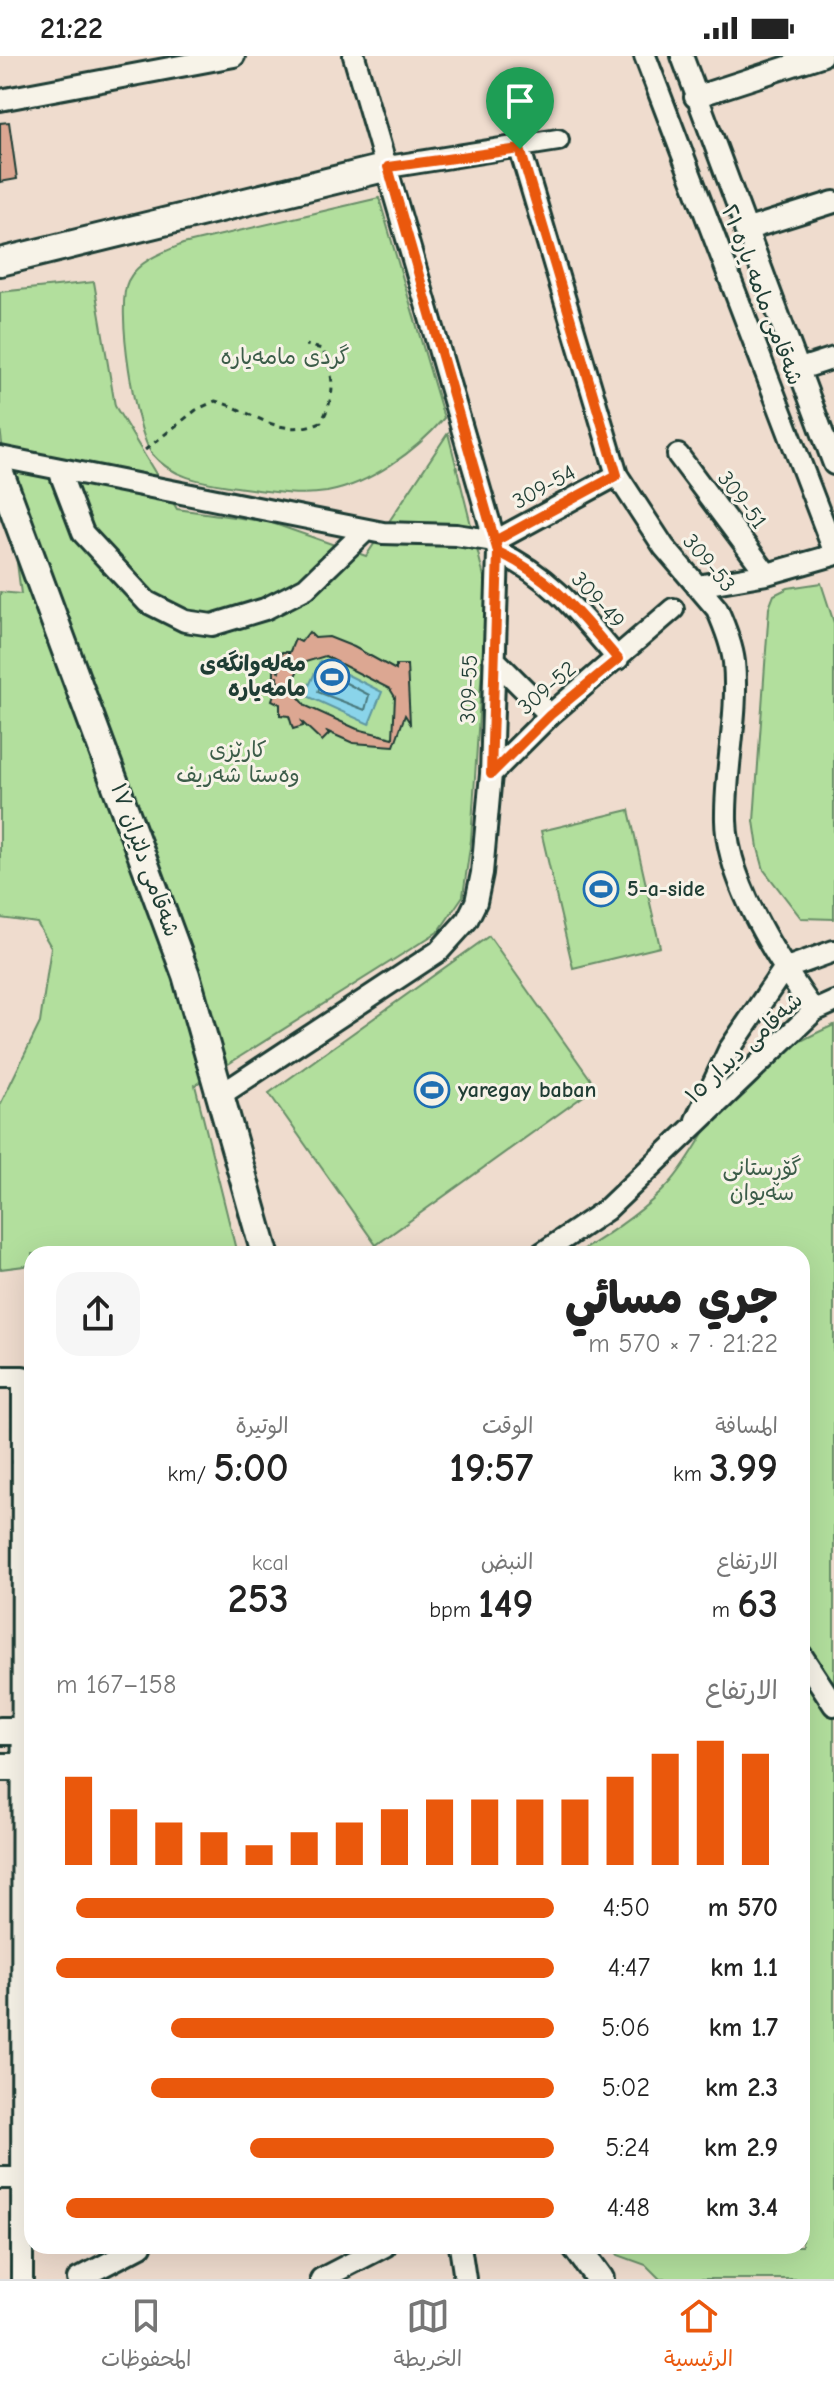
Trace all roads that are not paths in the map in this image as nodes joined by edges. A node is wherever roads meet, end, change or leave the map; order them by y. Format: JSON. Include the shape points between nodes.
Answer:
{"nodes":[{"id":1,"x":234,"y":56,"type":"edge"},
{"id":2,"x":354,"y":56,"type":"edge"},
{"id":3,"x":645,"y":56,"type":"edge"},
{"id":4,"x":682,"y":56,"type":"edge"},
{"id":5,"x":821,"y":56,"type":"edge"},
{"id":6,"x":695,"y":97,"type":"junction"},
{"id":7,"x":0,"y":100,"type":"edge"},
{"id":8,"x":558,"y":140,"type":"dead end"},
{"id":9,"x":520,"y":149,"type":"junction"},
{"id":10,"x":388,"y":167,"type":"junction"},
{"id":11,"x":834,"y":202,"type":"edge"},
{"id":12,"x":745,"y":230,"type":"junction"},
{"id":13,"x":0,"y":262,"type":"edge"},
{"id":14,"x":834,"y":358,"type":"edge"},
{"id":15,"x":797,"y":370,"type":"junction"},
{"id":16,"x":678,"y":455,"type":"dead end"},
{"id":17,"x":0,"y":457,"type":"edge"},
{"id":18,"x":834,"y":464,"type":"edge"},
{"id":19,"x":59,"y":470,"type":"junction"},
{"id":20,"x":617,"y":475,"type":"junction"},
{"id":21,"x":3,"y":491,"type":"edge"},
{"id":22,"x":366,"y":530,"type":"junction"},
{"id":23,"x":497,"y":547,"type":"junction"},
{"id":24,"x":834,"y":553,"type":"edge"},
{"id":25,"x":767,"y":574,"type":"junction"},
{"id":26,"x":697,"y":586,"type":"junction"},
{"id":27,"x":673,"y":609,"type":"dead end"},
{"id":28,"x":494,"y":659,"type":"junction"},
{"id":29,"x":618,"y":659,"type":"junction"},
{"id":30,"x":550,"y":715,"type":"junction"},
{"id":31,"x":491,"y":774,"type":"junction"},
{"id":32,"x":834,"y":951,"type":"edge"},
{"id":33,"x":784,"y":969,"type":"junction"},
{"id":34,"x":834,"y":1002,"type":"edge"},
{"id":35,"x":814,"y":1011,"type":"junction"},
{"id":36,"x":219,"y":1096,"type":"junction"},
{"id":37,"x":690,"y":1132,"type":"junction"},
{"id":38,"x":263,"y":1246,"type":"edge"},
{"id":39,"x":553,"y":1246,"type":"edge"},
{"id":40,"x":0,"y":1366,"type":"edge"},
{"id":41,"x":24,"y":1375,"type":"edge"},
{"id":42,"x":0,"y":1377,"type":"edge"},
{"id":43,"x":24,"y":1377,"type":"edge"},
{"id":44,"x":0,"y":1547,"type":"edge"},
{"id":45,"x":24,"y":1547,"type":"edge"},
{"id":46,"x":24,"y":1602,"type":"edge"},
{"id":47,"x":810,"y":1668,"type":"edge"},
{"id":48,"x":834,"y":1705,"type":"edge"},
{"id":49,"x":17,"y":1731,"type":"edge"},
{"id":50,"x":19,"y":1767,"type":"edge"},
{"id":51,"x":24,"y":1868,"type":"edge"},
{"id":52,"x":24,"y":2176,"type":"edge"},
{"id":53,"x":0,"y":2178,"type":"edge"},
{"id":54,"x":24,"y":2238,"type":"edge"},
{"id":55,"x":126,"y":2254,"type":"edge"},
{"id":56,"x":369,"y":2254,"type":"edge"},
{"id":57,"x":461,"y":2254,"type":"edge"},
{"id":58,"x":582,"y":2254,"type":"edge"},
{"id":59,"x":22,"y":2279,"type":"edge"},
{"id":60,"x":78,"y":2279,"type":"edge"},
{"id":61,"x":321,"y":2279,"type":"edge"},
{"id":62,"x":465,"y":2279,"type":"edge"},
{"id":63,"x":600,"y":2279,"type":"edge"}],
"edges":[{"from":1,"to":7,"type":"street"},
{"from":2,"to":10,"type":"street","name":"309-55"},
{"from":3,"to":24,"type":"street","name":"شەقامی مامە یارە ٢١"},
{"from":4,"to":6,"type":"street","name":"شەقامی مامە یارە ٢١"},
{"from":5,"to":6,"type":"street"},
{"from":6,"to":12,"type":"street","name":"شەقامی مامە یارە ٢١"},
{"from":8,"to":9,"type":"street"},
{"from":9,"to":10,"type":"street"},
{"from":9,"to":20,"type":"street","name":"309-53"},
{"from":10,"to":13,"type":"main road"},
{"from":10,"to":23,"type":"street","name":"309-55"},
{"from":11,"to":12,"type":"street"},
{"from":12,"to":15,"type":"street","name":"شەقامی مامە یارە ٢١"},
{"from":14,"to":15,"type":"street"},
{"from":15,"to":18,"type":"street","name":"شەقامی مامە یارە ٢١"},
{"from":16,"to":25,"type":"street","name":"309-51"},
{"from":17,"to":19,"type":"street","name":"309-49"},
{"from":19,"to":22,"type":"street","name":"309-49"},
{"from":19,"to":22,"type":"street","via":[[83,533],[111,567],[147,602],[185,621],[212,625],[265,609],[306,588]]},
{"from":20,"to":23,"type":"street","name":"309-54"},
{"from":20,"to":26,"type":"street","name":"309-53"},
{"from":21,"to":36,"type":"main road","name":"شەقامی دلێران ١٧","via":[[181,960]]},
{"from":22,"to":23,"type":"street","name":"309-49","via":[[456,535]]},
{"from":23,"to":28,"type":"street","name":"309-55"},
{"from":23,"to":29,"type":"street","name":"309-49","via":[[559,590]]},
{"from":24,"to":25,"type":"street"},
{"from":25,"to":26,"type":"street"},
{"from":26,"to":33,"type":"street","name":"309-53","via":[[717,609],[734,660],[726,821],[731,862]]},
{"from":27,"to":29,"type":"street","name":"309-52"},
{"from":28,"to":30,"type":"street"},
{"from":28,"to":31,"type":"street","name":"309-55"},
{"from":29,"to":30,"type":"street","name":"309-52"},
{"from":30,"to":31,"type":"street","name":"309-52"},
{"from":31,"to":36,"type":"street","name":"309-55","via":[[476,902],[455,935],[439,951]]},
{"from":32,"to":33,"type":"street","name":"شەقامی دیدار ١٥"},
{"from":33,"to":35,"type":"street","name":"309-53"},
{"from":33,"to":37,"type":"street","name":"شەقامی دیدار ١٥","via":[[729,1050]]},
{"from":34,"to":35,"type":"street","name":"شەقامی دیدار ١٥"},
{"from":35,"to":37,"type":"street","name":"شەقامی دیدار ١٥"},
{"from":36,"to":38,"type":"main road","name":"شەقامی دلێران ١٧"},
{"from":37,"to":39,"type":"street","name":"شەقامی دیدار ١٥","via":[[606,1210]]},
{"from":40,"to":41,"type":"street"},
{"from":42,"to":43,"type":"street"},
{"from":44,"to":45,"type":"street"},
{"from":46,"to":49,"type":"street"},
{"from":47,"to":48,"type":"street"},
{"from":49,"to":50,"type":"street"},
{"from":50,"to":51,"type":"street"},
{"from":52,"to":53,"type":"street"},
{"from":54,"to":59,"type":"street"},
{"from":55,"to":60,"type":"street"},
{"from":56,"to":61,"type":"street"},
{"from":57,"to":62,"type":"street"},
{"from":58,"to":63,"type":"main road"}]}
